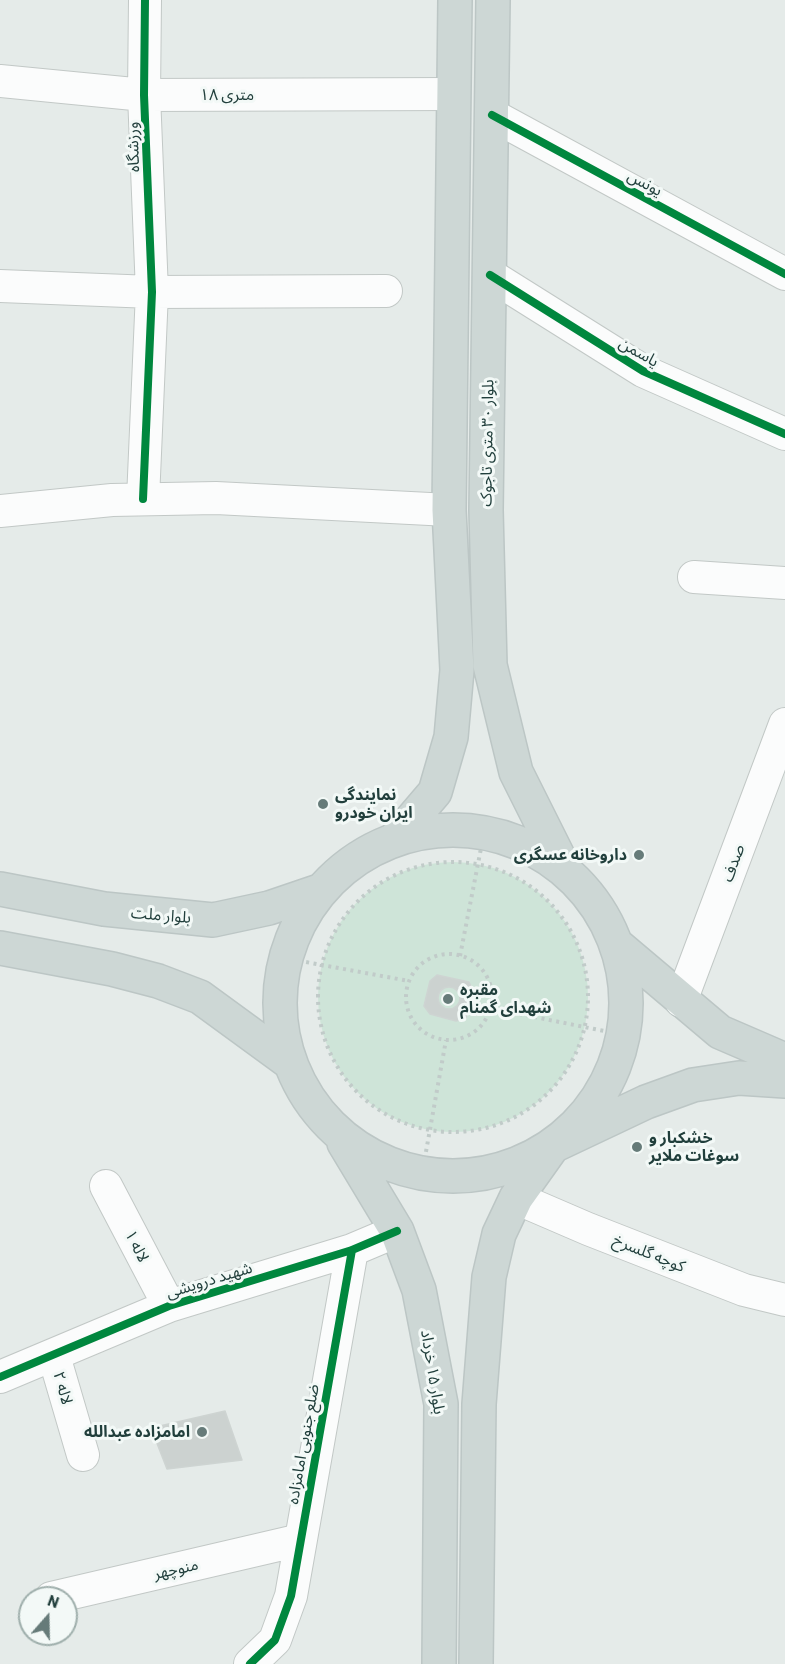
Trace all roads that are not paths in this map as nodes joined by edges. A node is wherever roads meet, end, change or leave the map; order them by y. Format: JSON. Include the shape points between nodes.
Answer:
{"nodes":[{"id":1,"x":145,"y":0,"type":"edge"},
{"id":2,"x":455,"y":0,"type":"edge"},
{"id":3,"x":493,"y":0,"type":"edge"},
{"id":4,"x":0,"y":81,"type":"edge"},
{"id":5,"x":454,"y":94,"type":"junction"},
{"id":6,"x":144,"y":95,"type":"junction"},
{"id":7,"x":492,"y":116,"type":"junction"},
{"id":8,"x":785,"y":274,"type":"edge"},
{"id":9,"x":490,"y":275,"type":"junction"},
{"id":10,"x":0,"y":286,"type":"edge"},
{"id":11,"x":386,"y":291,"type":"dead end"},
{"id":12,"x":152,"y":292,"type":"junction"},
{"id":13,"x":785,"y":434,"type":"edge"},
{"id":14,"x":143,"y":499,"type":"junction"},
{"id":15,"x":449,"y":510,"type":"junction"},
{"id":16,"x":0,"y":511,"type":"edge"},
{"id":17,"x":694,"y":577,"type":"dead end"},
{"id":18,"x":785,"y":583,"type":"edge"},
{"id":19,"x":785,"y":724,"type":"edge"},
{"id":20,"x":394,"y":840,"type":"junction"},
{"id":21,"x":565,"y":872,"type":"junction"},
{"id":22,"x":0,"y":889,"type":"edge"},
{"id":23,"x":319,"y":891,"type":"junction"},
{"id":24,"x":617,"y":945,"type":"junction"},
{"id":25,"x":0,"y":948,"type":"edge"},
{"id":26,"x":681,"y":1001,"type":"junction"},
{"id":27,"x":785,"y":1060,"type":"edge"},
{"id":28,"x":289,"y":1062,"type":"junction"},
{"id":29,"x":785,"y":1081,"type":"edge"},
{"id":30,"x":340,"y":1136,"type":"junction"},
{"id":31,"x":553,"y":1146,"type":"junction"},
{"id":32,"x":106,"y":1186,"type":"dead end"},
{"id":33,"x":516,"y":1198,"type":"junction"},
{"id":34,"x":397,"y":1231,"type":"junction"},
{"id":35,"x":352,"y":1251,"type":"junction"},
{"id":36,"x":785,"y":1300,"type":"edge"},
{"id":37,"x":169,"y":1306,"type":"junction"},
{"id":38,"x":54,"y":1356,"type":"junction"},
{"id":39,"x":0,"y":1377,"type":"edge"},
{"id":40,"x":83,"y":1455,"type":"dead end"},
{"id":41,"x":300,"y":1540,"type":"junction"},
{"id":42,"x":78,"y":1592,"type":"edge"},
{"id":43,"x":250,"y":1664,"type":"edge"},
{"id":44,"x":439,"y":1664,"type":"edge"},
{"id":45,"x":476,"y":1664,"type":"edge"}],
"edges":[{"from":1,"to":6,"type":"street","name":"ورزشگاه"},
{"from":2,"to":5,"type":"main road"},
{"from":3,"to":7,"type":"main road","name":"بلوار ۳۰ متری تاجوک"},
{"from":4,"to":6,"type":"street","name":"۱۸ متری"},
{"from":5,"to":6,"type":"street","name":"۱۸ متری"},
{"from":5,"to":15,"type":"main road"},
{"from":6,"to":12,"type":"street","name":"ورزشگاه"},
{"from":7,"to":8,"type":"street","name":"یونس"},
{"from":7,"to":9,"type":"main road","name":"بلوار ۳۰ متری تاجوک"},
{"from":9,"to":13,"type":"street","name":"یاسمن","via":[[643,371]]},
{"from":9,"to":21,"type":"main road","name":"بلوار ۳۰ متری تاجوک","via":[[486,510],[490,665],[516,772]]},
{"from":10,"to":12,"type":"street"},
{"from":11,"to":12,"type":"street"},
{"from":12,"to":14,"type":"street","name":"ورزشگاه"},
{"from":14,"to":15,"type":"street","via":[[216,498]]},
{"from":14,"to":16,"type":"street"},
{"from":15,"to":20,"type":"main road","via":[[457,670],[452,737],[435,792]]},
{"from":17,"to":18,"type":"street"},
{"from":19,"to":26,"type":"street","name":"صدف"},
{"from":20,"to":21,"type":"main road","via":[[438,830],[480,848],[527,846]]},
{"from":20,"to":23,"type":"main road","via":[[353,860]]},
{"from":21,"to":24,"type":"main road","via":[[596,905]]},
{"from":22,"to":23,"type":"main road","name":"بلوار ملت","via":[[104,909],[213,920],[269,908]]},
{"from":23,"to":28,"type":"main road","via":[[298,923],[284,958],[280,1028]]},
{"from":24,"to":26,"type":"main road"},
{"from":24,"to":31,"type":"main road","via":[[626,990],[624,1035],[615,1068],[579,1124]]},
{"from":25,"to":28,"type":"main road","via":[[112,969],[200,997]]},
{"from":26,"to":27,"type":"main road","via":[[720,1032]]},
{"from":28,"to":30,"type":"main road","via":[[309,1102]]},
{"from":29,"to":31,"type":"main road","via":[[739,1078],[693,1086],[645,1102]]},
{"from":30,"to":31,"type":"main road","via":[[378,1160],[422,1174],[468,1176],[512,1167]]},
{"from":30,"to":34,"type":"main road","name":"بلوار ۱۵ خرداد"},
{"from":31,"to":33,"type":"main road"},
{"from":32,"to":37,"type":"street","name":"لاله ۱"},
{"from":33,"to":36,"type":"street","name":"کوچه گلسرخ","via":[[744,1290]]},
{"from":33,"to":45,"type":"main road","via":[[499,1234],[489,1277],[479,1404]]},
{"from":34,"to":35,"type":"street","name":"شهید درویشی"},
{"from":34,"to":44,"type":"main road","name":"بلوار ۱۵ خرداد","via":[[419,1290],[441,1404]]},
{"from":35,"to":37,"type":"street","name":"شهید درویشی"},
{"from":35,"to":41,"type":"street","name":"ضلع جنوبی امامزاده"},
{"from":37,"to":38,"type":"street","name":"شهید درویشی"},
{"from":38,"to":39,"type":"street","name":"شهید درویشی"},
{"from":38,"to":40,"type":"street","name":"لاله ۲"},
{"from":41,"to":42,"type":"street","name":"منوچهر"},
{"from":41,"to":43,"type":"street","name":"ضلع جنوبی امامزاده","via":[[291,1596],[275,1640]]}]}
